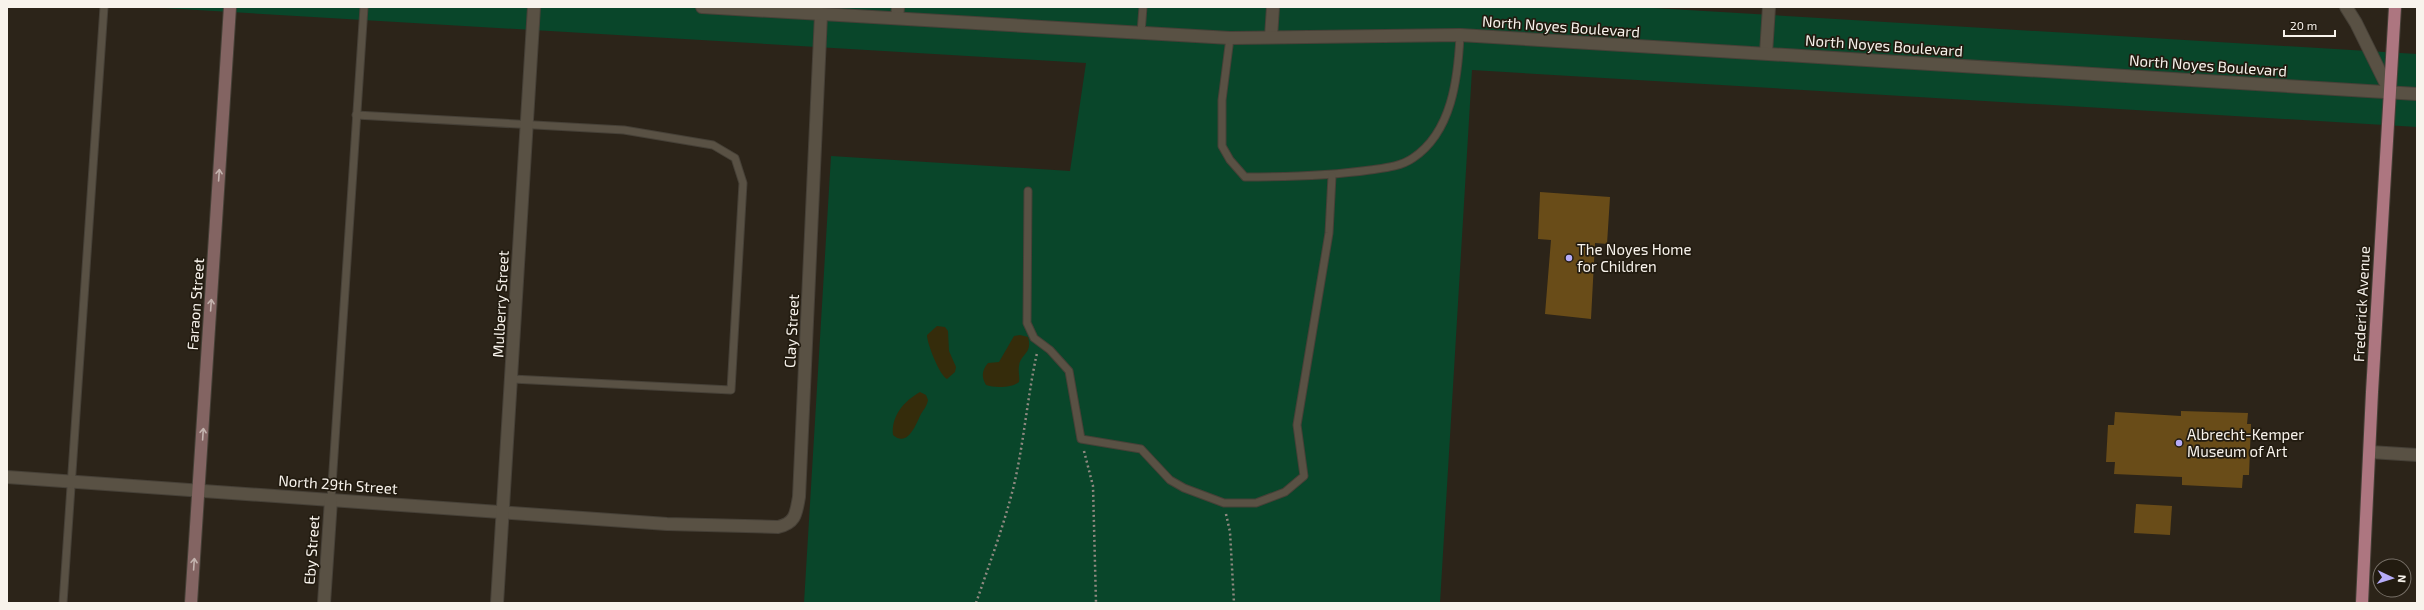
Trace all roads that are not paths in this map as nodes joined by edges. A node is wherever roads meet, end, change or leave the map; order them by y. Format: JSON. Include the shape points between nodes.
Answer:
{"nodes":[{"id":1,"x":104,"y":7,"type":"edge"},
{"id":2,"x":230,"y":7,"type":"edge"},
{"id":3,"x":364,"y":7,"type":"edge"},
{"id":4,"x":534,"y":7,"type":"edge"},
{"id":5,"x":702,"y":7,"type":"edge"},
{"id":6,"x":1143,"y":7,"type":"edge"},
{"id":7,"x":1273,"y":7,"type":"edge"},
{"id":8,"x":1769,"y":7,"type":"edge"},
{"id":9,"x":2346,"y":7,"type":"edge"},
{"id":10,"x":2395,"y":7,"type":"edge"},
{"id":11,"x":897,"y":12,"type":"edge"},
{"id":12,"x":821,"y":15,"type":"junction"},
{"id":13,"x":1141,"y":33,"type":"junction"},
{"id":14,"x":1460,"y":35,"type":"junction"},
{"id":15,"x":1271,"y":37,"type":"junction"},
{"id":16,"x":1230,"y":38,"type":"junction"},
{"id":17,"x":1766,"y":53,"type":"junction"},
{"id":18,"x":2390,"y":92,"type":"junction"},
{"id":19,"x":2417,"y":94,"type":"edge"},
{"id":20,"x":356,"y":115,"type":"junction"},
{"id":21,"x":527,"y":124,"type":"junction"},
{"id":22,"x":1332,"y":176,"type":"junction"},
{"id":23,"x":1028,"y":191,"type":"dead end"},
{"id":24,"x":512,"y":380,"type":"junction"},
{"id":25,"x":2370,"y":452,"type":"junction"},
{"id":26,"x":2417,"y":455,"type":"edge"},
{"id":27,"x":7,"y":477,"type":"edge"},
{"id":28,"x":71,"y":482,"type":"junction"},
{"id":29,"x":199,"y":490,"type":"junction"},
{"id":30,"x":331,"y":500,"type":"junction"},
{"id":31,"x":504,"y":512,"type":"junction"},
{"id":32,"x":667,"y":524,"type":"joint"},
{"id":33,"x":63,"y":603,"type":"edge"},
{"id":34,"x":192,"y":603,"type":"edge"},
{"id":35,"x":324,"y":603,"type":"edge"},
{"id":36,"x":497,"y":603,"type":"edge"},
{"id":37,"x":2362,"y":603,"type":"edge"}],
"edges":[{"from":1,"to":28,"type":"lane"},
{"from":29,"to":2,"type":"main road","name":"Faraon Street","one_way":true},
{"from":3,"to":20,"type":"lane"},
{"from":4,"to":21,"type":"street","name":"Mulberry Street"},
{"from":5,"to":12,"type":"street","name":"North Noyes Boulevard"},
{"from":6,"to":13,"type":"lane"},
{"from":7,"to":15,"type":"street"},
{"from":8,"to":17,"type":"street"},
{"from":9,"to":18,"type":"street"},
{"from":10,"to":18,"type":"main road","name":"Frederick Avenue"},
{"from":11,"to":12,"type":"street","name":"North Noyes Boulevard"},
{"from":11,"to":13,"type":"street","name":"North Noyes Boulevard"},
{"from":12,"to":32,"type":"street","name":"Clay Street","via":[[796,518],[788,525],[778,527]]},
{"from":13,"to":16,"type":"street","name":"North Noyes Boulevard"},
{"from":14,"to":15,"type":"street","name":"North Noyes Boulevard"},
{"from":14,"to":17,"type":"street","name":"North Noyes Boulevard"},
{"from":14,"to":22,"type":"lane","via":[[1459,66],[1448,113],[1434,138],[1413,158],[1396,166]]},
{"from":15,"to":16,"type":"street","name":"North Noyes Boulevard"},
{"from":16,"to":22,"type":"lane","via":[[1222,100],[1222,146],[1230,160],[1245,177]]},
{"from":17,"to":18,"type":"street","name":"North Noyes Boulevard"},
{"from":18,"to":19,"type":"street","name":"North Noyes Boulevard"},
{"from":18,"to":25,"type":"main road","name":"Frederick Avenue"},
{"from":20,"to":21,"type":"lane"},
{"from":20,"to":30,"type":"lane"},
{"from":21,"to":24,"type":"street","name":"Mulberry Street"},
{"from":21,"to":24,"type":"lane","via":[[624,130],[713,145],[735,158],[743,182],[738,275],[731,390]]},
{"from":22,"to":23,"type":"lane","via":[[1328,233],[1297,425],[1304,476],[1285,492],[1256,503],[1224,503],[1170,480],[1141,449],[1081,438],[1069,371],[1050,350],[1034,338],[1027,323]]},
{"from":24,"to":31,"type":"street","name":"Mulberry Street"},
{"from":25,"to":26,"type":"street"},
{"from":25,"to":37,"type":"main road","name":"Frederick Avenue"},
{"from":27,"to":28,"type":"street","name":"North 29th Street"},
{"from":28,"to":29,"type":"street","name":"North 29th Street"},
{"from":28,"to":33,"type":"lane"},
{"from":29,"to":30,"type":"street","name":"North 29th Street"},
{"from":34,"to":29,"type":"main road","name":"Faraon Street","one_way":true},
{"from":30,"to":31,"type":"street","name":"North 29th Street"},
{"from":30,"to":35,"type":"street","name":"Eby Street"},
{"from":31,"to":32,"type":"street","name":"North 29th Street"},
{"from":31,"to":36,"type":"street","name":"Mulberry Street"}]}
